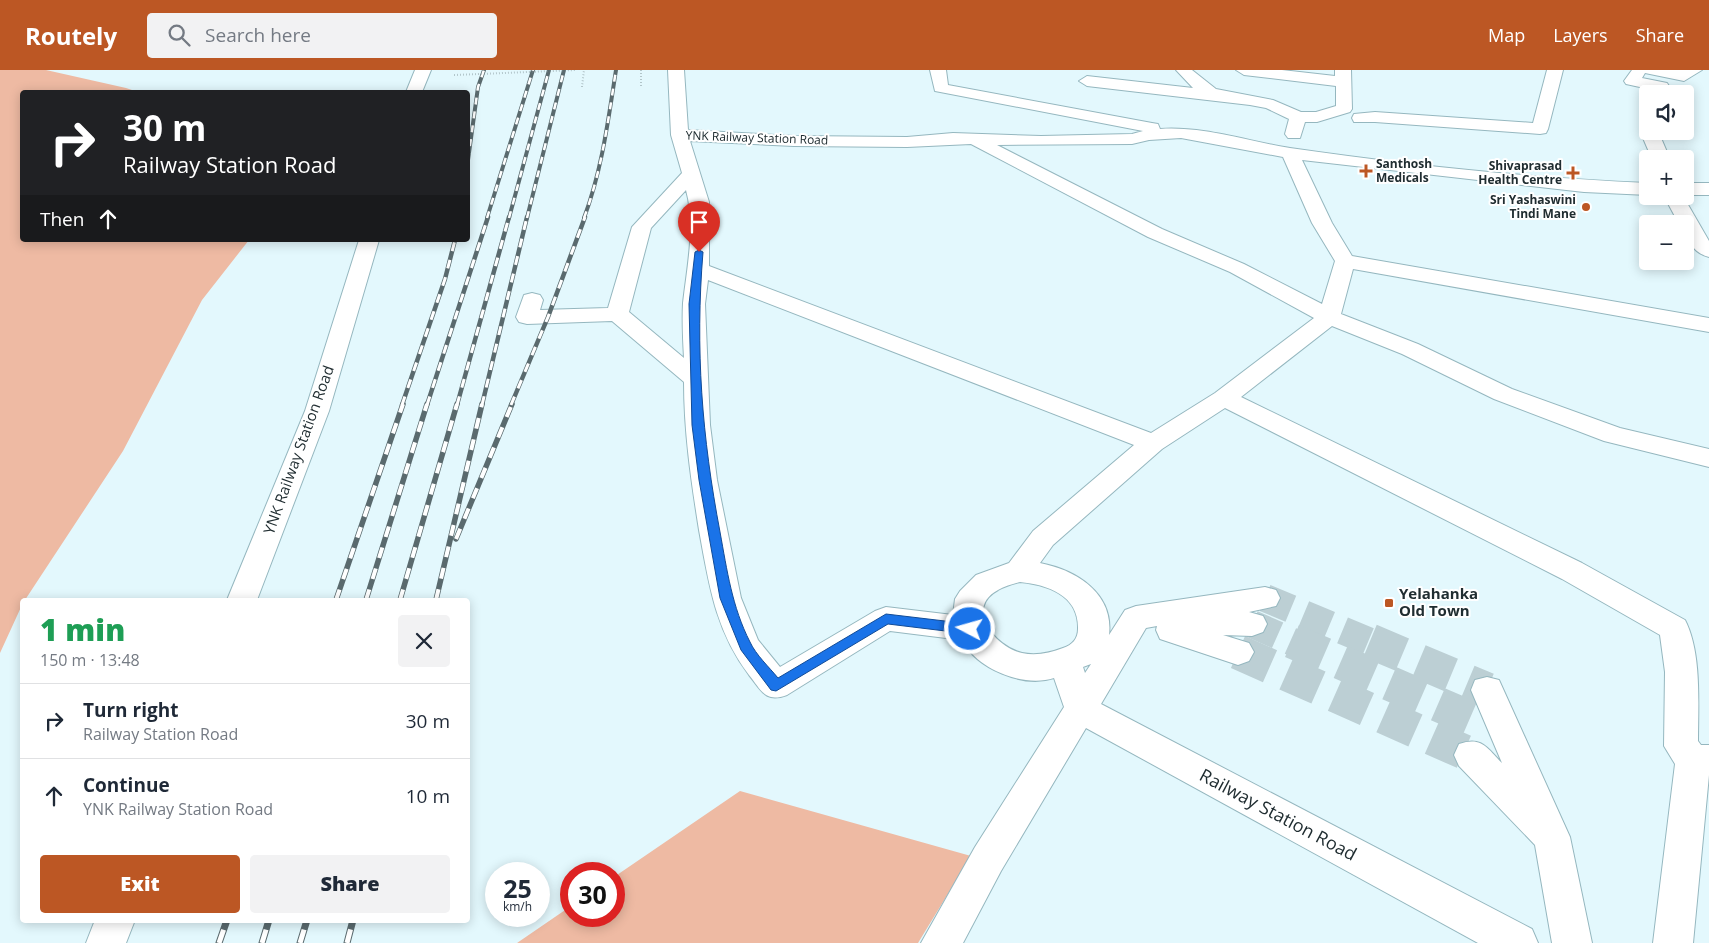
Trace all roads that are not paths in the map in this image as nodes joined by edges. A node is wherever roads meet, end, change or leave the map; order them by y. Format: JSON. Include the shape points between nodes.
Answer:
{"nodes":[{"id":1,"x":423,"y":70,"type":"edge"},
{"id":2,"x":676,"y":70,"type":"edge"},
{"id":3,"x":938,"y":70,"type":"edge"},
{"id":4,"x":1184,"y":70,"type":"edge"},
{"id":5,"x":1244,"y":70,"type":"edge"},
{"id":6,"x":1640,"y":70,"type":"edge"},
{"id":7,"x":1650,"y":70,"type":"edge"},
{"id":8,"x":1694,"y":70,"type":"edge"},
{"id":9,"x":1552,"y":71,"type":"edge"},
{"id":10,"x":1343,"y":76,"type":"edge"},
{"id":11,"x":1087,"y":81,"type":"dead end"},
{"id":12,"x":1654,"y":85,"type":"edge"},
{"id":13,"x":415,"y":90,"type":"edge"},
{"id":14,"x":1212,"y":95,"type":"junction"},
{"id":15,"x":1328,"y":112,"type":"junction"},
{"id":16,"x":1298,"y":117,"type":"junction"},
{"id":17,"x":1360,"y":118,"type":"junction"},
{"id":18,"x":1181,"y":134,"type":"junction"},
{"id":19,"x":680,"y":135,"type":"junction"},
{"id":20,"x":1386,"y":135,"type":"dead end"},
{"id":21,"x":971,"y":138,"type":"junction"},
{"id":22,"x":1420,"y":149,"type":"dead end"},
{"id":23,"x":1290,"y":153,"type":"junction"},
{"id":24,"x":1423,"y":169,"type":"junction"},
{"id":25,"x":692,"y":174,"type":"junction"},
{"id":26,"x":1639,"y":189,"type":"edge"},
{"id":27,"x":1694,"y":189,"type":"edge"},
{"id":28,"x":1709,"y":189,"type":"edge"},
{"id":29,"x":1678,"y":205,"type":"edge"},
{"id":30,"x":368,"y":242,"type":"edge"},
{"id":31,"x":1709,"y":251,"type":"edge"},
{"id":32,"x":1345,"y":260,"type":"junction"},
{"id":33,"x":699,"y":269,"type":"junction"},
{"id":34,"x":532,"y":300,"type":"dead end"},
{"id":35,"x":617,"y":314,"type":"junction"},
{"id":36,"x":1329,"y":317,"type":"junction"},
{"id":37,"x":1709,"y":325,"type":"edge"},
{"id":38,"x":696,"y":380,"type":"junction"},
{"id":39,"x":1224,"y":398,"type":"junction"},
{"id":40,"x":1153,"y":443,"type":"junction"},
{"id":41,"x":1709,"y":458,"type":"edge"},
{"id":42,"x":1019,"y":570,"type":"junction"},
{"id":43,"x":243,"y":598,"type":"edge"},
{"id":44,"x":1258,"y":611,"type":"tunnel mouth"},
{"id":45,"x":1136,"y":618,"type":"junction"},
{"id":46,"x":970,"y":629,"type":"junction"},
{"id":47,"x":1238,"y":652,"type":"tunnel mouth"},
{"id":48,"x":1066,"y":664,"type":"junction"},
{"id":49,"x":1081,"y":709,"type":"junction"},
{"id":50,"x":1701,"y":760,"type":"edge"},
{"id":51,"x":1552,"y":836,"type":"junction"},
{"id":52,"x":114,"y":923,"type":"edge"},
{"id":53,"x":106,"y":943,"type":"edge"},
{"id":54,"x":941,"y":943,"type":"edge"},
{"id":55,"x":1518,"y":943,"type":"edge"},
{"id":56,"x":1572,"y":943,"type":"edge"},
{"id":57,"x":1673,"y":943,"type":"edge"}],
"edges":[{"from":1,"to":13,"type":"street"},
{"from":2,"to":19,"type":"street"},
{"from":3,"to":18,"type":"street","via":[[941,88]]},
{"from":4,"to":14,"type":"street","via":[[1194,83]]},
{"from":5,"to":10,"type":"street"},
{"from":6,"to":12,"type":"street","via":[[1632,81]]},
{"from":7,"to":8,"type":"street","via":[[1684,76]]},
{"from":9,"to":17,"type":"street","via":[[1540,129]]},
{"from":10,"to":15,"type":"street","via":[[1344,109]]},
{"from":11,"to":14,"type":"street"},
{"from":14,"to":16,"type":"street","via":[[1265,102]]},
{"from":15,"to":16,"type":"street","via":[[1317,117]]},
{"from":15,"to":17,"type":"street"},
{"from":16,"to":23,"type":"street"},
{"from":17,"to":20,"type":"street","via":[[1371,121]]},
{"from":18,"to":21,"type":"street","name":"YNK Railway Station Road","via":[[1149,135],[1132,140],[1041,142]]},
{"from":18,"to":23,"type":"street","name":"YNK Railway Station Road"},
{"from":19,"to":21,"type":"street","name":"YNK Railway Station Road","via":[[794,141],[907,142]]},
{"from":19,"to":25,"type":"street","name":"YNK Railway Station Road"},
{"from":21,"to":36,"type":"street","via":[[1155,233],[1237,268]]},
{"from":22,"to":24,"type":"street"},
{"from":23,"to":24,"type":"street","name":"YNK Railway Station Road"},
{"from":23,"to":32,"type":"street","via":[[1322,223]]},
{"from":24,"to":26,"type":"street","name":"YNK Railway Station Road"},
{"from":25,"to":33,"type":"street","name":"YNK Railway Station Road","via":[[699,202]]},
{"from":25,"to":35,"type":"street","via":[[642,227]]},
{"from":27,"to":28,"type":"street"},
{"from":29,"to":31,"type":"street","via":[[1702,246]]},
{"from":30,"to":43,"type":"street","name":"YNK Railway Station Road","via":[[316,412]]},
{"from":32,"to":36,"type":"street"},
{"from":32,"to":37,"type":"street"},
{"from":33,"to":38,"type":"street","name":"YNK Railway Station Road","via":[[694,304]]},
{"from":33,"to":40,"type":"street"},
{"from":34,"to":35,"type":"street","via":[[527,317]]},
{"from":35,"to":38,"type":"street"},
{"from":36,"to":39,"type":"street"},
{"from":36,"to":41,"type":"street","via":[[1410,349],[1503,394],[1613,435]]},
{"from":38,"to":46,"type":"street","name":"YNK Railway Station Road","via":[[699,443],[726,598],[745,646],[776,686],[886,619]]},
{"from":39,"to":40,"type":"street"},
{"from":39,"to":50,"type":"street","via":[[1572,571],[1674,629],[1681,672],[1681,746]]},
{"from":40,"to":42,"type":"street","via":[[1043,538]]},
{"from":42,"to":46,"type":"street","via":[[999,574],[982,583],[971,596],[967,612]]},
{"from":42,"to":48,"type":"street","via":[[1041,572],[1061,579],[1091,606],[1094,639],[1082,654]]},
{"from":44,"to":45,"type":"street"},
{"from":45,"to":47,"type":"street"},
{"from":45,"to":49,"type":"street"},
{"from":46,"to":48,"type":"street","via":[[980,645],[996,658],[1016,666],[1033,669]]},
{"from":48,"to":49,"type":"street"},
{"from":49,"to":54,"type":"street","via":[[988,859]]},
{"from":49,"to":55,"type":"street","name":"Railway Station Road"},
{"from":50,"to":57,"type":"street"},
{"from":51,"to":51,"type":"street","via":[[1479,722]]},
{"from":51,"to":56,"type":"street"},
{"from":52,"to":53,"type":"street"}]}
